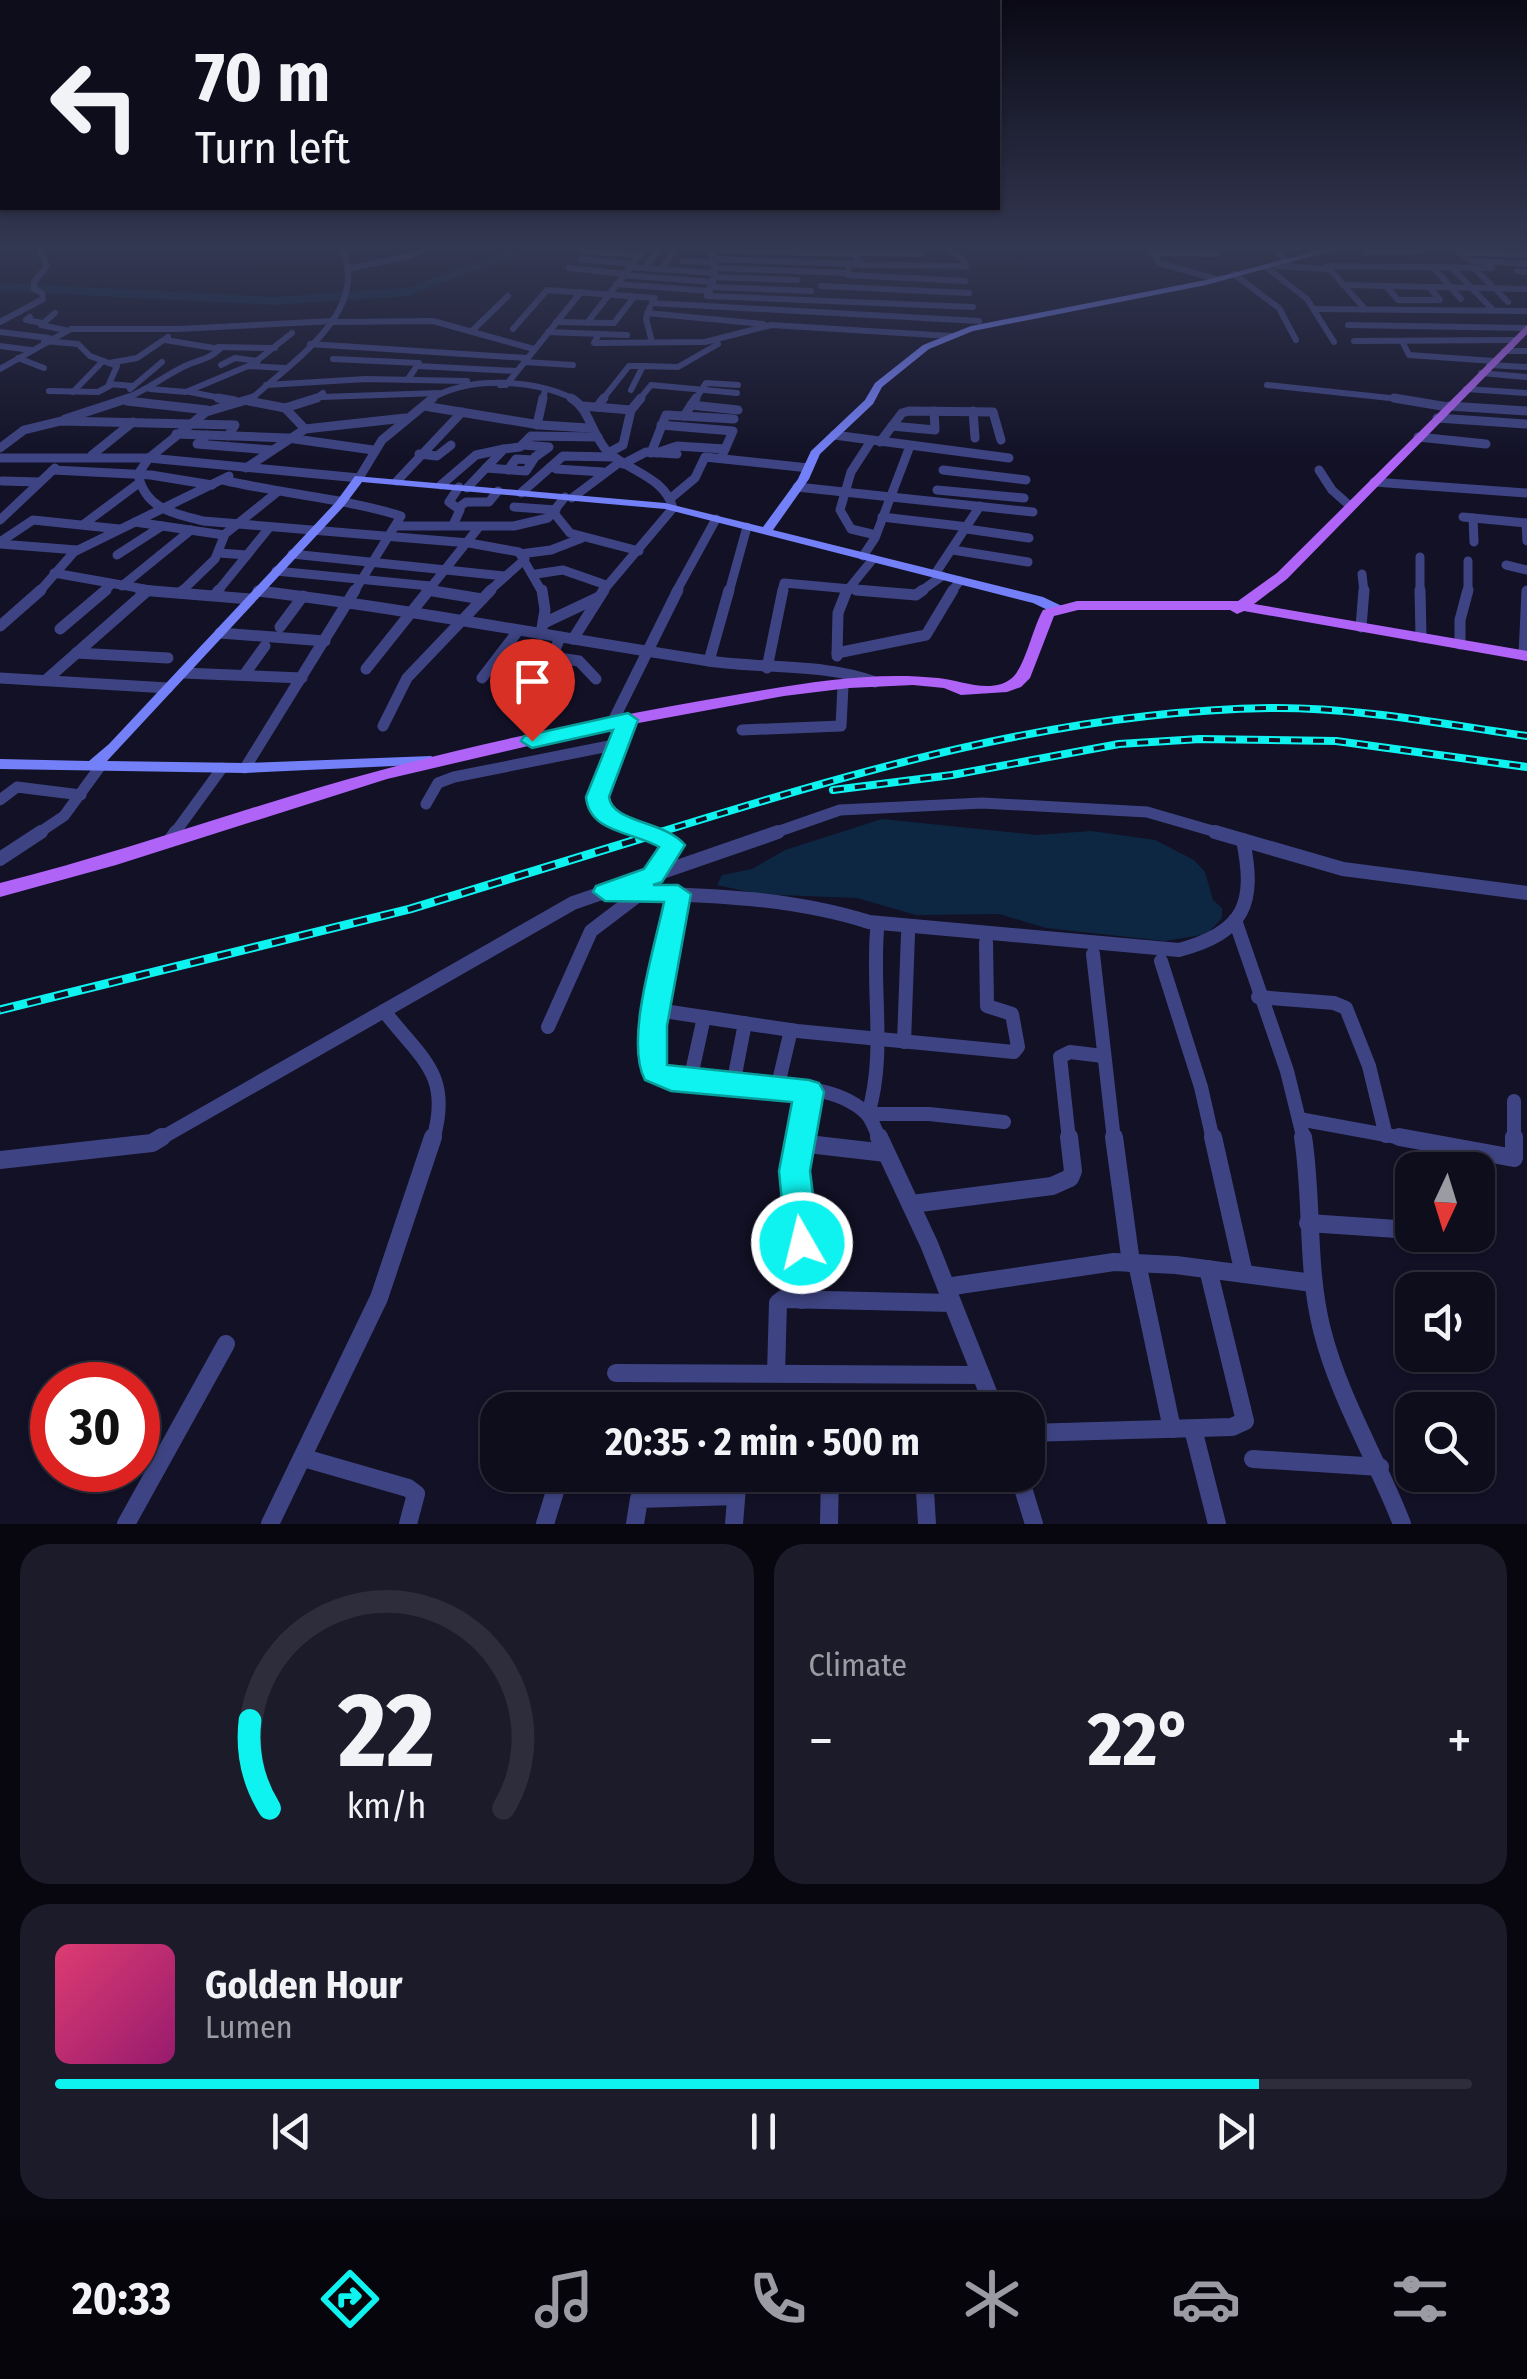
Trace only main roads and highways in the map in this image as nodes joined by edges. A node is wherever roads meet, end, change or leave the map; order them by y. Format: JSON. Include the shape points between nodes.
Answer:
{"nodes":[{"id":1,"x":1527,"y":328,"type":"edge"},
{"id":2,"x":1263,"y":590,"type":"junction"},
{"id":3,"x":1236,"y":610,"type":"junction"},
{"id":4,"x":1261,"y":613,"type":"junction"},
{"id":5,"x":1526,"y":658,"type":"edge"},
{"id":6,"x":0,"y":890,"type":"edge"}],
"edges":[{"from":1,"to":2,"type":"main road"},
{"from":2,"to":3,"type":"main road"},
{"from":2,"to":4,"type":"main road"},
{"from":3,"to":4,"type":"main road"},
{"from":3,"to":6,"type":"main road","via":[[1048,612],[1015,685],[972,690],[841,679],[620,722],[436,760]]},
{"from":4,"to":5,"type":"main road"},
{"from":4,"to":5,"type":"main road"}]}
